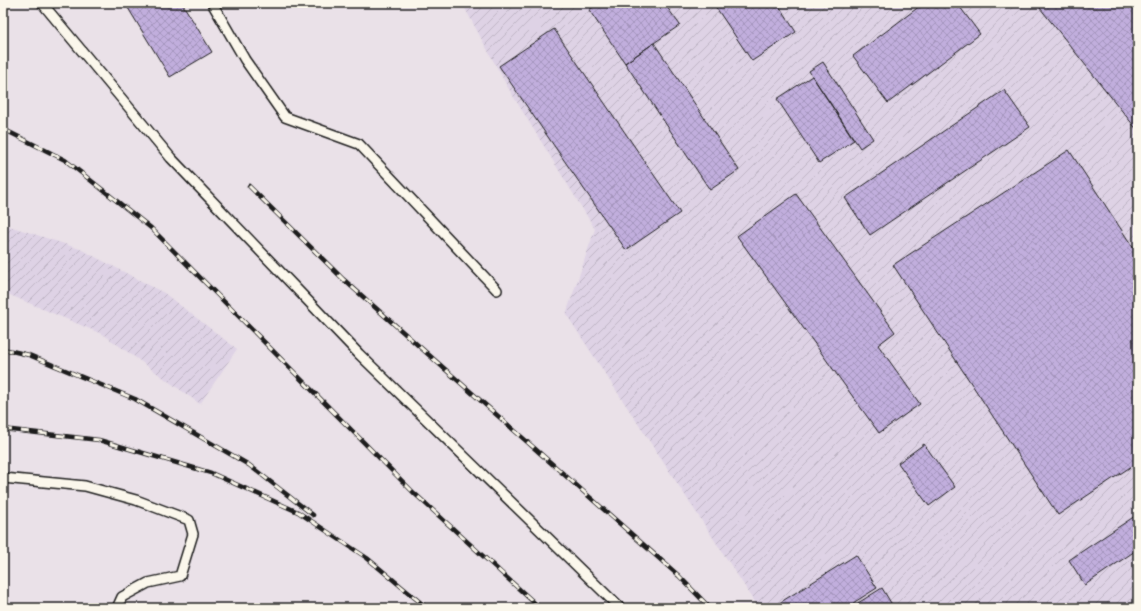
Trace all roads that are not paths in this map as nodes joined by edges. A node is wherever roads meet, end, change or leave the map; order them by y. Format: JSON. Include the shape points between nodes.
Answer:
{"nodes":[{"id":1,"x":42,"y":3,"type":"edge"},
{"id":2,"x":212,"y":3,"type":"edge"},
{"id":3,"x":497,"y":290,"type":"dead end"},
{"id":4,"x":3,"y":478,"type":"edge"},
{"id":5,"x":117,"y":608,"type":"edge"},
{"id":6,"x":620,"y":608,"type":"edge"}],
"edges":[{"from":1,"to":6,"type":"lane","via":[[176,163],[359,354]]},
{"from":2,"to":3,"type":"lane","via":[[245,60],[285,117],[359,144]]},
{"from":4,"to":5,"type":"lane","via":[[84,486],[136,500],[189,520],[194,534],[180,576],[148,583],[122,597]]}]}
